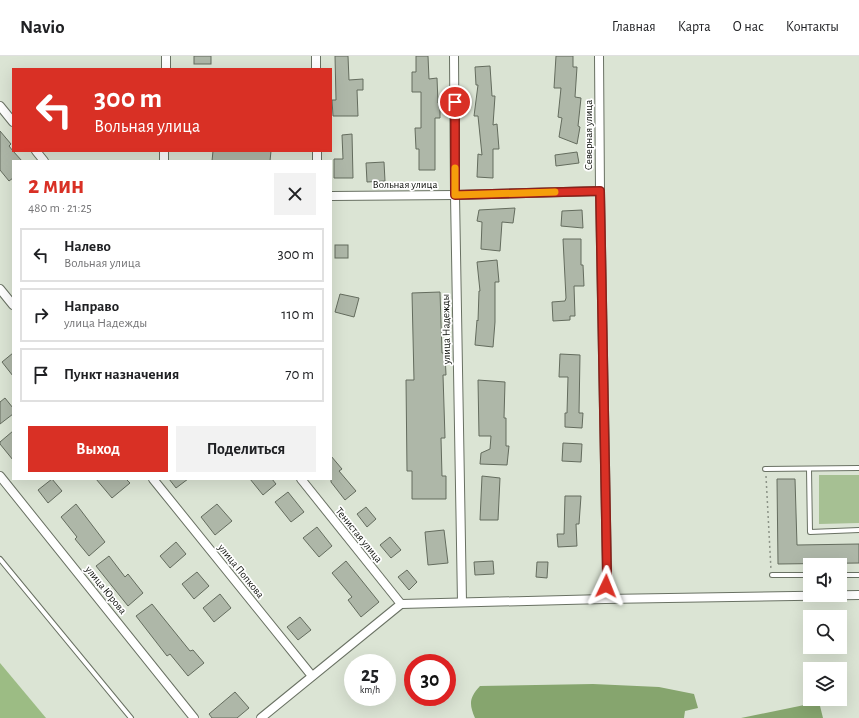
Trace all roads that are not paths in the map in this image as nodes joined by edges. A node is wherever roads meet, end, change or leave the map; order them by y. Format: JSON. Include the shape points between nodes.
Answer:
{"nodes":[{"id":1,"x":166,"y":56,"type":"edge"},
{"id":2,"x":316,"y":56,"type":"edge"},
{"id":3,"x":454,"y":56,"type":"edge"},
{"id":4,"x":599,"y":56,"type":"edge"},
{"id":5,"x":166,"y":68,"type":"edge"},
{"id":6,"x":316,"y":68,"type":"edge"},
{"id":7,"x":0,"y":106,"type":"edge"},
{"id":8,"x":12,"y":121,"type":"edge"},
{"id":9,"x":37,"y":152,"type":"edge"},
{"id":10,"x":43,"y":160,"type":"edge"},
{"id":11,"x":600,"y":191,"type":"junction"},
{"id":12,"x":455,"y":195,"type":"junction"},
{"id":13,"x":332,"y":196,"type":"edge"},
{"id":14,"x":0,"y":289,"type":"edge"},
{"id":15,"x":12,"y":304,"type":"edge"},
{"id":16,"x":859,"y":468,"type":"edge"},
{"id":17,"x":765,"y":469,"type":"dead end"},
{"id":18,"x":809,"y":469,"type":"junction"},
{"id":19,"x":0,"y":476,"type":"edge"},
{"id":20,"x":154,"y":480,"type":"edge"},
{"id":21,"x":302,"y":480,"type":"edge"},
{"id":22,"x":859,"y":530,"type":"edge"},
{"id":23,"x":0,"y":559,"type":"edge"},
{"id":24,"x":772,"y":573,"type":"road end"},
{"id":25,"x":803,"y":575,"type":"edge"},
{"id":26,"x":847,"y":575,"type":"edge"},
{"id":27,"x":859,"y":575,"type":"edge"},
{"id":28,"x":859,"y":595,"type":"edge"},
{"id":29,"x":605,"y":598,"type":"junction"},
{"id":30,"x":462,"y":602,"type":"junction"},
{"id":31,"x":400,"y":604,"type":"junction"},
{"id":32,"x":312,"y":676,"type":"junction"},
{"id":33,"x":131,"y":718,"type":"edge"},
{"id":34,"x":194,"y":718,"type":"edge"},
{"id":35,"x":261,"y":718,"type":"edge"}],
"edges":[{"from":1,"to":5,"type":"street"},
{"from":2,"to":6,"type":"street"},
{"from":3,"to":12,"type":"street","name":"улица Надежды"},
{"from":4,"to":11,"type":"street","name":"Северная улица"},
{"from":7,"to":8,"type":"street"},
{"from":9,"to":10,"type":"street"},
{"from":11,"to":12,"type":"street","name":"Вольная улица"},
{"from":11,"to":29,"type":"street","name":"Северная улица","via":[[607,574]]},
{"from":12,"to":13,"type":"street","name":"Вольная улица"},
{"from":12,"to":30,"type":"street","name":"улица Надежды"},
{"from":14,"to":15,"type":"street"},
{"from":16,"to":18,"type":"lane"},
{"from":17,"to":18,"type":"lane"},
{"from":18,"to":22,"type":"lane","via":[[810,532]]},
{"from":19,"to":34,"type":"street","name":"улица Юрова"},
{"from":20,"to":32,"type":"street","name":"улица Попкова"},
{"from":21,"to":31,"type":"street","name":"Тенистая улица"},
{"from":23,"to":33,"type":"lane"},
{"from":24,"to":25,"type":"lane"},
{"from":26,"to":27,"type":"lane"},
{"from":28,"to":29,"type":"street"},
{"from":29,"to":30,"type":"street"},
{"from":30,"to":31,"type":"street"},
{"from":31,"to":32,"type":"street"},
{"from":32,"to":35,"type":"street"}]}
